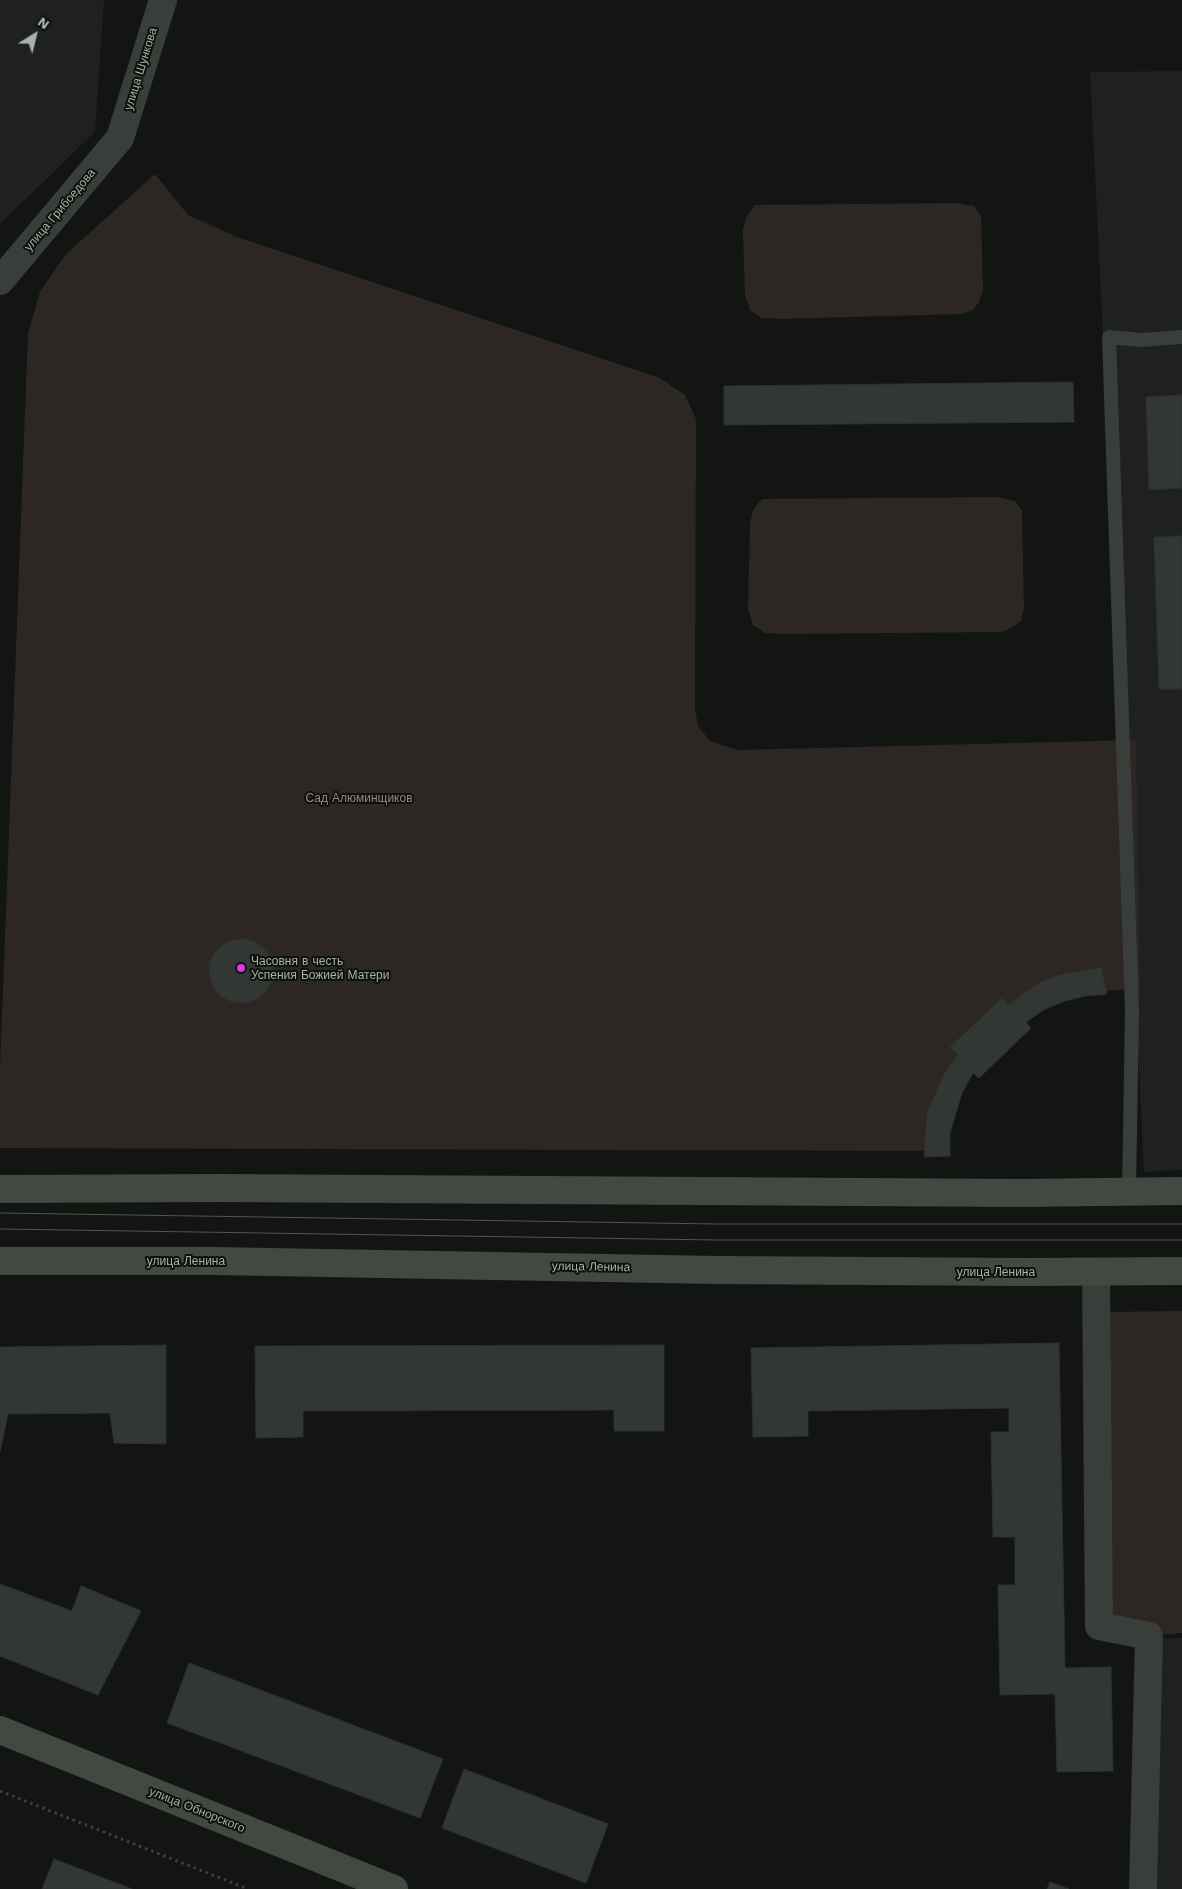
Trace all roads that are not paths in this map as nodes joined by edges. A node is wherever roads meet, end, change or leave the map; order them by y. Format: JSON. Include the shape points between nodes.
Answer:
{"nodes":[{"id":1,"x":163,"y":0,"type":"edge"},
{"id":2,"x":120,"y":138,"type":"joint"},
{"id":3,"x":0,"y":282,"type":"edge"},
{"id":4,"x":1182,"y":337,"type":"edge"},
{"id":5,"x":0,"y":1189,"type":"edge"},
{"id":6,"x":1182,"y":1191,"type":"edge"},
{"id":7,"x":1129,"y":1192,"type":"junction"},
{"id":8,"x":0,"y":1261,"type":"edge"},
{"id":9,"x":1182,"y":1270,"type":"edge"},
{"id":10,"x":1096,"y":1273,"type":"junction"},
{"id":11,"x":0,"y":1730,"type":"edge"},
{"id":12,"x":394,"y":1889,"type":"edge"},
{"id":13,"x":1143,"y":1889,"type":"edge"}],
"edges":[{"from":1,"to":2,"type":"street","name":"улица Шункова"},
{"from":2,"to":3,"type":"street","name":"улица Грибоедова"},
{"from":4,"to":7,"type":"lane","via":[[1108,338],[1132,1011]]},
{"from":5,"to":7,"type":"main road"},
{"from":6,"to":7,"type":"main road"},
{"from":8,"to":10,"type":"main road","name":"улица Ленина"},
{"from":9,"to":10,"type":"main road","name":"улица Ленина"},
{"from":10,"to":13,"type":"street","via":[[1098,1626],[1149,1636]]},
{"from":11,"to":12,"type":"main road","name":"улица Обнорского"}]}
